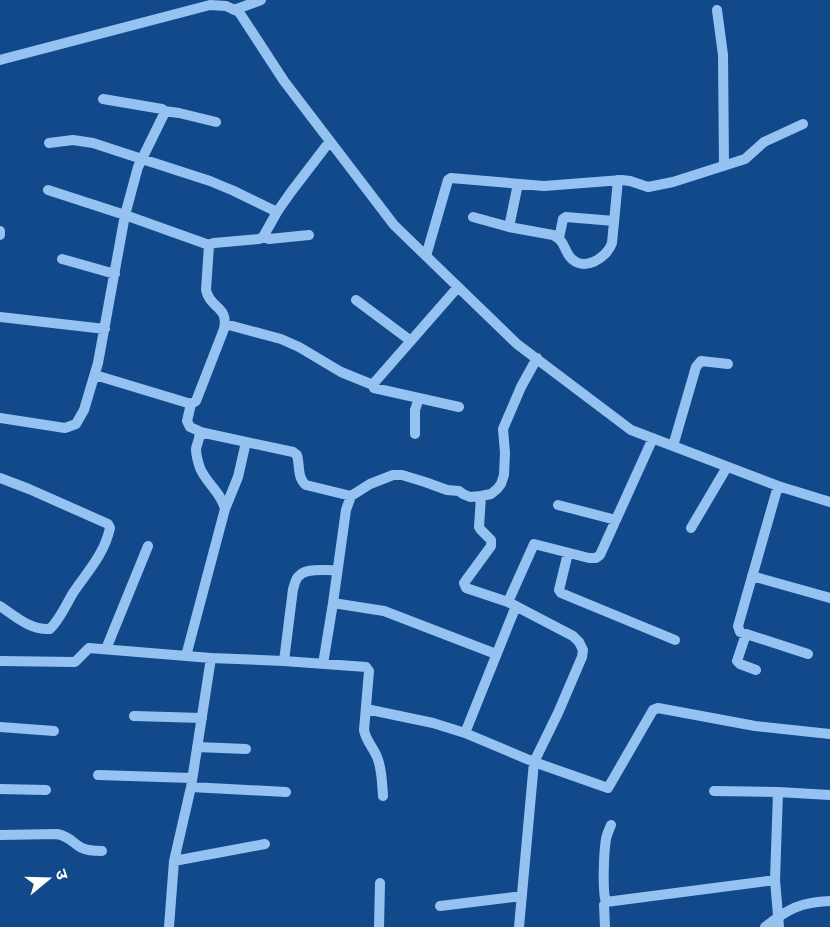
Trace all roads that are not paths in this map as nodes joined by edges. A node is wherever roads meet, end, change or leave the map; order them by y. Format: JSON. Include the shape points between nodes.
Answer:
{"nodes":[{"id":1,"x":261,"y":0,"type":"edge"},
{"id":2,"x":234,"y":10,"type":"junction"},
{"id":3,"x":717,"y":10,"type":"dead end"},
{"id":4,"x":0,"y":60,"type":"edge"},
{"id":5,"x":103,"y":99,"type":"dead end"},
{"id":6,"x":164,"y":111,"type":"junction"},
{"id":7,"x":216,"y":122,"type":"dead end"},
{"id":8,"x":803,"y":124,"type":"dead end"},
{"id":9,"x":330,"y":141,"type":"junction"},
{"id":10,"x":50,"y":142,"type":"dead end"},
{"id":11,"x":142,"y":159,"type":"junction"},
{"id":12,"x":724,"y":166,"type":"junction"},
{"id":13,"x":618,"y":180,"type":"junction"},
{"id":14,"x":518,"y":184,"type":"junction"},
{"id":15,"x":48,"y":190,"type":"dead end"},
{"id":16,"x":277,"y":212,"type":"junction"},
{"id":17,"x":125,"y":214,"type":"junction"},
{"id":18,"x":473,"y":217,"type":"dead end"},
{"id":19,"x":614,"y":221,"type":"junction"},
{"id":20,"x":509,"y":227,"type":"junction"},
{"id":21,"x":309,"y":235,"type":"dead end"},
{"id":22,"x":263,"y":237,"type":"junction"},
{"id":23,"x":559,"y":238,"type":"junction"},
{"id":24,"x":209,"y":245,"type":"junction"},
{"id":25,"x":426,"y":256,"type":"junction"},
{"id":26,"x":62,"y":259,"type":"dead end"},
{"id":27,"x":115,"y":274,"type":"junction"},
{"id":28,"x":458,"y":287,"type":"junction"},
{"id":29,"x":356,"y":300,"type":"dead end"},
{"id":30,"x":0,"y":317,"type":"edge"},
{"id":31,"x":225,"y":324,"type":"junction"},
{"id":32,"x":105,"y":329,"type":"junction"},
{"id":33,"x":411,"y":341,"type":"junction"},
{"id":34,"x":537,"y":358,"type":"junction"},
{"id":35,"x":728,"y":364,"type":"dead end"},
{"id":36,"x":95,"y":375,"type":"junction"},
{"id":37,"x":373,"y":385,"type":"junction"},
{"id":38,"x":419,"y":398,"type":"junction"},
{"id":39,"x":190,"y":404,"type":"junction"},
{"id":40,"x":459,"y":407,"type":"dead end"},
{"id":41,"x":0,"y":418,"type":"edge"},
{"id":42,"x":200,"y":432,"type":"junction"},
{"id":43,"x":415,"y":434,"type":"dead end"},
{"id":44,"x":652,"y":438,"type":"junction"},
{"id":45,"x":246,"y":442,"type":"junction"},
{"id":46,"x":673,"y":446,"type":"junction"},
{"id":47,"x":727,"y":467,"type":"junction"},
{"id":48,"x":0,"y":478,"type":"edge"},
{"id":49,"x":778,"y":486,"type":"junction"},
{"id":50,"x":351,"y":496,"type":"junction"},
{"id":51,"x":482,"y":496,"type":"junction"},
{"id":52,"x":830,"y":502,"type":"edge"},
{"id":53,"x":558,"y":505,"type":"dead end"},
{"id":54,"x":225,"y":509,"type":"junction"},
{"id":55,"x":616,"y":520,"type":"junction"},
{"id":56,"x":691,"y":528,"type":"dead end"},
{"id":57,"x":148,"y":546,"type":"dead end"},
{"id":58,"x":568,"y":553,"type":"junction"},
{"id":59,"x":338,"y":570,"type":"junction"},
{"id":60,"x":752,"y":576,"type":"junction"},
{"id":61,"x":830,"y":598,"type":"edge"},
{"id":62,"x":333,"y":603,"type":"junction"},
{"id":63,"x":512,"y":604,"type":"junction"},
{"id":64,"x":0,"y":606,"type":"edge"},
{"id":65,"x":746,"y":634,"type":"junction"},
{"id":66,"x":675,"y":640,"type":"dead end"},
{"id":67,"x":106,"y":649,"type":"junction"},
{"id":68,"x":496,"y":654,"type":"junction"},
{"id":69,"x":808,"y":654,"type":"dead end"},
{"id":70,"x":186,"y":656,"type":"junction"},
{"id":71,"x":211,"y":658,"type":"junction"},
{"id":72,"x":0,"y":661,"type":"edge"},
{"id":73,"x":284,"y":661,"type":"junction"},
{"id":74,"x":322,"y":664,"type":"junction"},
{"id":75,"x":756,"y":670,"type":"dead end"},
{"id":76,"x":366,"y":709,"type":"junction"},
{"id":77,"x":134,"y":716,"type":"dead end"},
{"id":78,"x":202,"y":718,"type":"junction"},
{"id":79,"x":0,"y":727,"type":"edge"},
{"id":80,"x":54,"y":731,"type":"dead end"},
{"id":81,"x":465,"y":733,"type":"junction"},
{"id":82,"x":830,"y":734,"type":"edge"},
{"id":83,"x":197,"y":747,"type":"junction"},
{"id":84,"x":246,"y":749,"type":"dead end"},
{"id":85,"x":534,"y":762,"type":"junction"},
{"id":86,"x":98,"y":775,"type":"dead end"},
{"id":87,"x":192,"y":783,"type":"junction"},
{"id":88,"x":0,"y":789,"type":"edge"},
{"id":89,"x":46,"y":790,"type":"dead end"},
{"id":90,"x":714,"y":791,"type":"dead end"},
{"id":91,"x":286,"y":792,"type":"dead end"},
{"id":92,"x":778,"y":792,"type":"junction"},
{"id":93,"x":830,"y":795,"type":"edge"},
{"id":94,"x":383,"y":796,"type":"dead end"},
{"id":95,"x":611,"y":825,"type":"dead end"},
{"id":96,"x":0,"y":835,"type":"edge"},
{"id":97,"x":265,"y":844,"type":"dead end"},
{"id":98,"x":102,"y":851,"type":"dead end"},
{"id":99,"x":174,"y":861,"type":"junction"},
{"id":100,"x":775,"y":880,"type":"junction"},
{"id":101,"x":380,"y":883,"type":"dead end"},
{"id":102,"x":522,"y":896,"type":"junction"},
{"id":103,"x":830,"y":901,"type":"edge"},
{"id":104,"x":606,"y":902,"type":"junction"},
{"id":105,"x":440,"y":906,"type":"dead end"},
{"id":106,"x":778,"y":922,"type":"edge"},
{"id":107,"x":169,"y":927,"type":"edge"},
{"id":108,"x":379,"y":927,"type":"edge"},
{"id":109,"x":519,"y":927,"type":"edge"},
{"id":110,"x":605,"y":927,"type":"edge"},
{"id":111,"x":765,"y":927,"type":"edge"}],
"edges":[{"from":1,"to":2,"type":"street"},
{"from":2,"to":4,"type":"street","via":[[210,5]]},
{"from":2,"to":9,"type":"street"},
{"from":3,"to":12,"type":"street","via":[[723,55]]},
{"from":5,"to":6,"type":"street"},
{"from":6,"to":7,"type":"street"},
{"from":6,"to":11,"type":"street"},
{"from":8,"to":12,"type":"street","via":[[764,142],[745,159]]},
{"from":9,"to":16,"type":"street"},
{"from":9,"to":25,"type":"street","via":[[394,225]]},
{"from":10,"to":11,"type":"street","via":[[93,143]]},
{"from":11,"to":16,"type":"street","via":[[210,181]]},
{"from":11,"to":17,"type":"street"},
{"from":12,"to":13,"type":"street","via":[[648,187]]},
{"from":13,"to":14,"type":"street","via":[[544,186]]},
{"from":13,"to":19,"type":"street"},
{"from":14,"to":20,"type":"street"},
{"from":14,"to":25,"type":"street","via":[[449,178]]},
{"from":15,"to":17,"type":"street"},
{"from":16,"to":22,"type":"street"},
{"from":17,"to":24,"type":"street"},
{"from":17,"to":27,"type":"street"},
{"from":18,"to":20,"type":"street"},
{"from":19,"to":23,"type":"street","via":[[566,217]]},
{"from":19,"to":23,"type":"street","via":[[610,249],[592,262],[574,261]]},
{"from":20,"to":23,"type":"street"},
{"from":21,"to":22,"type":"street"},
{"from":22,"to":24,"type":"street"},
{"from":24,"to":31,"type":"street","via":[[206,290],[223,312]]},
{"from":25,"to":28,"type":"street"},
{"from":26,"to":27,"type":"street"},
{"from":27,"to":32,"type":"street"},
{"from":28,"to":33,"type":"street"},
{"from":28,"to":34,"type":"street"},
{"from":29,"to":33,"type":"street"},
{"from":30,"to":32,"type":"street"},
{"from":31,"to":37,"type":"street","via":[[281,339]]},
{"from":31,"to":39,"type":"street","via":[[197,398]]},
{"from":32,"to":36,"type":"street"},
{"from":33,"to":37,"type":"street"},
{"from":34,"to":44,"type":"street","via":[[631,430]]},
{"from":34,"to":51,"type":"street","via":[[503,429],[501,484],[491,494]]},
{"from":35,"to":46,"type":"street","via":[[701,361],[696,367]]},
{"from":36,"to":39,"type":"street"},
{"from":36,"to":41,"type":"street","via":[[76,424],[65,428]]},
{"from":37,"to":38,"type":"street"},
{"from":38,"to":40,"type":"street"},
{"from":38,"to":43,"type":"street"},
{"from":39,"to":42,"type":"street","via":[[187,421]]},
{"from":42,"to":45,"type":"street"},
{"from":42,"to":54,"type":"street","via":[[196,450],[201,471],[221,497]]},
{"from":44,"to":46,"type":"street"},
{"from":44,"to":55,"type":"street"},
{"from":45,"to":50,"type":"street","via":[[293,452],[302,482]]},
{"from":45,"to":54,"type":"street"},
{"from":46,"to":47,"type":"street"},
{"from":47,"to":49,"type":"street"},
{"from":47,"to":56,"type":"street"},
{"from":48,"to":64,"type":"street","via":[[110,528],[100,555],[50,628],[30,626]]},
{"from":49,"to":52,"type":"street"},
{"from":49,"to":60,"type":"street"},
{"from":50,"to":51,"type":"street","via":[[393,475]]},
{"from":50,"to":59,"type":"street"},
{"from":51,"to":63,"type":"street","via":[[479,527],[491,540],[491,546],[464,583],[466,588]]},
{"from":53,"to":55,"type":"street"},
{"from":54,"to":70,"type":"street"},
{"from":55,"to":58,"type":"street","via":[[596,558]]},
{"from":57,"to":67,"type":"street"},
{"from":58,"to":63,"type":"street","via":[[534,544]]},
{"from":58,"to":66,"type":"street","via":[[561,593]]},
{"from":59,"to":62,"type":"street"},
{"from":59,"to":73,"type":"street","via":[[308,571],[296,579]]},
{"from":60,"to":61,"type":"street"},
{"from":60,"to":65,"type":"street","via":[[738,626]]},
{"from":62,"to":68,"type":"street","via":[[384,611]]},
{"from":62,"to":74,"type":"street"},
{"from":63,"to":68,"type":"street"},
{"from":63,"to":85,"type":"street","via":[[573,636],[583,650]]},
{"from":65,"to":69,"type":"street"},
{"from":65,"to":75,"type":"street","via":[[737,661]]},
{"from":67,"to":70,"type":"street"},
{"from":67,"to":72,"type":"street","via":[[89,648],[75,662]]},
{"from":68,"to":81,"type":"street"},
{"from":70,"to":71,"type":"street"},
{"from":71,"to":73,"type":"street"},
{"from":71,"to":78,"type":"street"},
{"from":73,"to":74,"type":"street"},
{"from":74,"to":76,"type":"street","via":[[368,668]]},
{"from":76,"to":81,"type":"street"},
{"from":76,"to":94,"type":"street","via":[[365,734],[379,763]]},
{"from":77,"to":78,"type":"street"},
{"from":78,"to":83,"type":"street"},
{"from":79,"to":80,"type":"street"},
{"from":81,"to":85,"type":"street"},
{"from":82,"to":85,"type":"street","via":[[755,726],[658,708],[653,710],[608,788]]},
{"from":83,"to":84,"type":"street"},
{"from":83,"to":87,"type":"street"},
{"from":85,"to":102,"type":"street"},
{"from":86,"to":87,"type":"street"},
{"from":87,"to":91,"type":"street"},
{"from":87,"to":99,"type":"street"},
{"from":88,"to":89,"type":"street"},
{"from":90,"to":92,"type":"street"},
{"from":92,"to":93,"type":"street"},
{"from":92,"to":100,"type":"street"},
{"from":95,"to":104,"type":"street","via":[[605,852]]},
{"from":96,"to":98,"type":"street","via":[[57,834],[87,850]]},
{"from":97,"to":99,"type":"street"},
{"from":99,"to":107,"type":"street"},
{"from":100,"to":104,"type":"street"},
{"from":100,"to":106,"type":"street"},
{"from":101,"to":108,"type":"street"},
{"from":102,"to":105,"type":"street"},
{"from":102,"to":109,"type":"street"},
{"from":103,"to":106,"type":"street","via":[[799,904]]},
{"from":104,"to":110,"type":"street"},
{"from":106,"to":111,"type":"street"}]}
